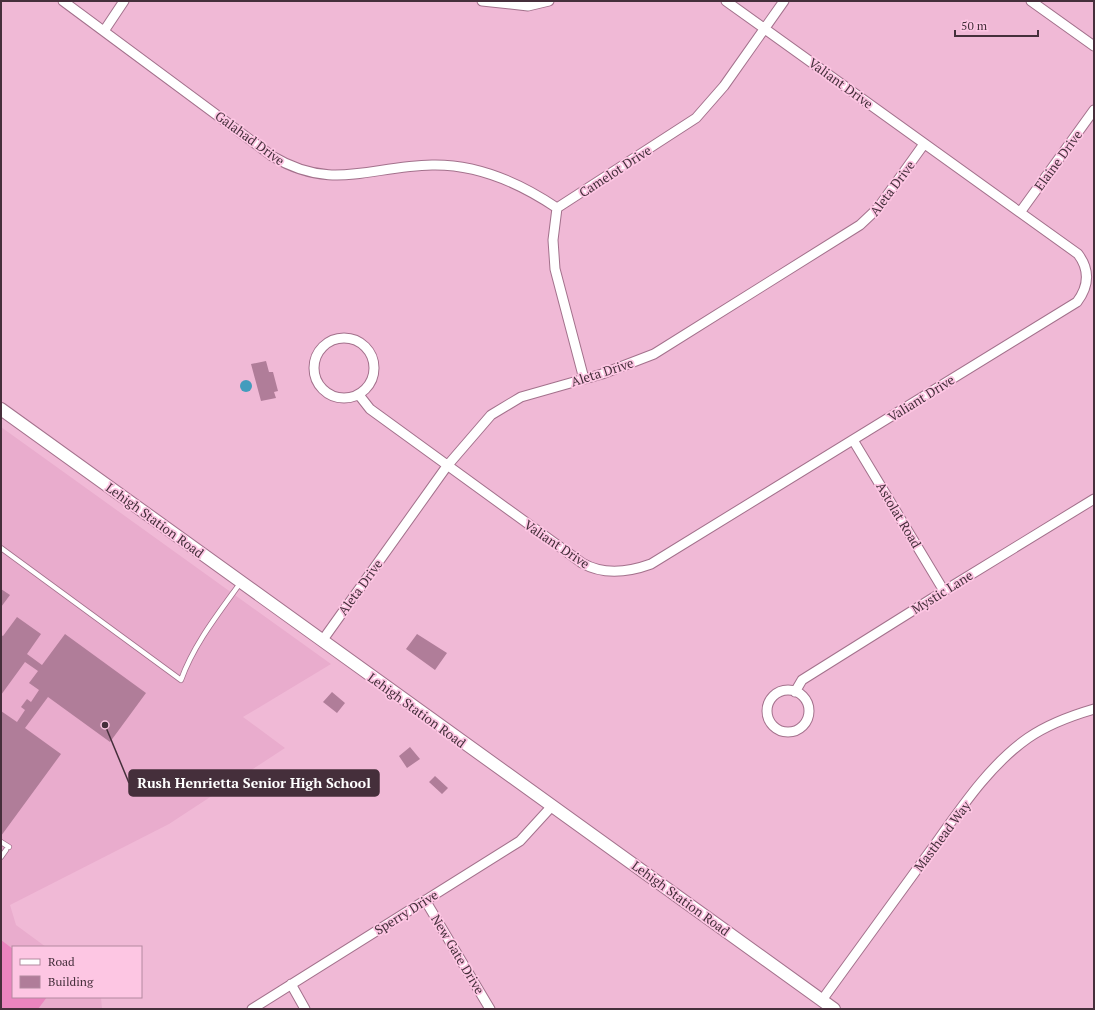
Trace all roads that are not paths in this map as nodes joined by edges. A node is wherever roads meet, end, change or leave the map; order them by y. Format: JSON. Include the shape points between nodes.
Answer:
{"nodes":[{"id":1,"x":63,"y":1,"type":"edge"},
{"id":2,"x":124,"y":1,"type":"edge"},
{"id":3,"x":482,"y":1,"type":"edge"},
{"id":4,"x":549,"y":1,"type":"edge"},
{"id":5,"x":726,"y":1,"type":"edge"},
{"id":6,"x":784,"y":1,"type":"edge"},
{"id":7,"x":1031,"y":1,"type":"edge"},
{"id":8,"x":765,"y":28,"type":"junction"},
{"id":9,"x":104,"y":31,"type":"junction"},
{"id":10,"x":1094,"y":46,"type":"edge"},
{"id":11,"x":1094,"y":110,"type":"edge"},
{"id":12,"x":924,"y":144,"type":"junction"},
{"id":13,"x":557,"y":208,"type":"junction"},
{"id":14,"x":1021,"y":211,"type":"junction"},
{"id":15,"x":584,"y":378,"type":"junction"},
{"id":16,"x":359,"y":395,"type":"junction"},
{"id":17,"x":1,"y":409,"type":"edge"},
{"id":18,"x":853,"y":440,"type":"junction"},
{"id":19,"x":447,"y":466,"type":"junction"},
{"id":20,"x":1094,"y":499,"type":"edge"},
{"id":21,"x":1,"y":548,"type":"edge"},
{"id":22,"x":241,"y":582,"type":"junction"},
{"id":23,"x":944,"y":590,"type":"junction"},
{"id":24,"x":322,"y":641,"type":"junction"},
{"id":25,"x":795,"y":692,"type":"junction"},
{"id":26,"x":1094,"y":709,"type":"edge"},
{"id":27,"x":552,"y":806,"type":"junction"},
{"id":28,"x":1,"y":842,"type":"edge"},
{"id":29,"x":1,"y":857,"type":"edge"},
{"id":30,"x":425,"y":900,"type":"junction"},
{"id":31,"x":291,"y":984,"type":"junction"},
{"id":32,"x":822,"y":1000,"type":"junction"},
{"id":33,"x":252,"y":1009,"type":"edge"},
{"id":34,"x":305,"y":1009,"type":"edge"},
{"id":35,"x":490,"y":1009,"type":"edge"},
{"id":36,"x":834,"y":1009,"type":"edge"}],
"edges":[{"from":1,"to":9,"type":"street","name":"Galahad Drive"},
{"from":2,"to":9,"type":"street"},
{"from":3,"to":4,"type":"street","via":[[528,6]]},
{"from":5,"to":8,"type":"street","name":"Valiant Drive"},
{"from":6,"to":8,"type":"street","name":"Camelot Drive"},
{"from":7,"to":10,"type":"street"},
{"from":8,"to":12,"type":"street","name":"Valiant Drive"},
{"from":8,"to":13,"type":"street","name":"Camelot Drive","via":[[724,86],[696,118]]},
{"from":9,"to":13,"type":"street","name":"Galahad Drive","via":[[288,166],[304,172],[336,176],[433,165],[458,167],[486,172],[511,182]]},
{"from":11,"to":14,"type":"street","name":"Elaine Drive"},
{"from":12,"to":14,"type":"street","name":"Valiant Drive"},
{"from":12,"to":15,"type":"street","name":"Aleta Drive","via":[[878,208],[860,225],[654,354],[620,368]]},
{"from":13,"to":15,"type":"street","via":[[553,240],[555,269]]},
{"from":14,"to":18,"type":"street","name":"Valiant Drive","via":[[1078,254],[1086,269],[1084,293],[1076,302]]},
{"from":15,"to":19,"type":"street","name":"Aleta Drive","via":[[521,397],[491,414]]},
{"from":16,"to":16,"type":"street","via":[[372,381],[374,366],[370,352],[364,345],[350,339],[335,339],[319,351],[315,360],[316,380],[330,395],[339,398]]},
{"from":16,"to":19,"type":"street","name":"Valiant Drive","via":[[370,409]]},
{"from":17,"to":22,"type":"main road","name":"Lehigh Station Road"},
{"from":18,"to":19,"type":"street","name":"Valiant Drive","via":[[651,564],[618,571],[589,567],[582,563]]},
{"from":18,"to":23,"type":"street","name":"Astolat Road"},
{"from":19,"to":24,"type":"street","name":"Aleta Drive"},
{"from":20,"to":23,"type":"street","name":"Mystic Lane"},
{"from":21,"to":22,"type":"lane","via":[[181,680],[201,638]]},
{"from":22,"to":24,"type":"main road","name":"Lehigh Station Road"},
{"from":23,"to":25,"type":"street","name":"Mystic Lane","via":[[802,680]]},
{"from":24,"to":27,"type":"main road","name":"Lehigh Station Road"},
{"from":25,"to":25,"type":"street","via":[[807,701],[809,715],[802,728],[782,732],[771,724],[768,705],[771,699],[782,691]]},
{"from":26,"to":32,"type":"street","name":"Masthead Way","via":[[1049,724],[1007,754],[952,821]]},
{"from":27,"to":30,"type":"street","name":"Sperry Drive","via":[[520,841]]},
{"from":27,"to":32,"type":"main road","name":"Lehigh Station Road"},
{"from":28,"to":29,"type":"lane","via":[[8,849]]},
{"from":30,"to":31,"type":"street","name":"Sperry Drive"},
{"from":30,"to":35,"type":"street","name":"New Gate Drive"},
{"from":31,"to":33,"type":"street","name":"Sperry Drive"},
{"from":31,"to":34,"type":"street"},
{"from":32,"to":36,"type":"main road","name":"Lehigh Station Road"}]}
